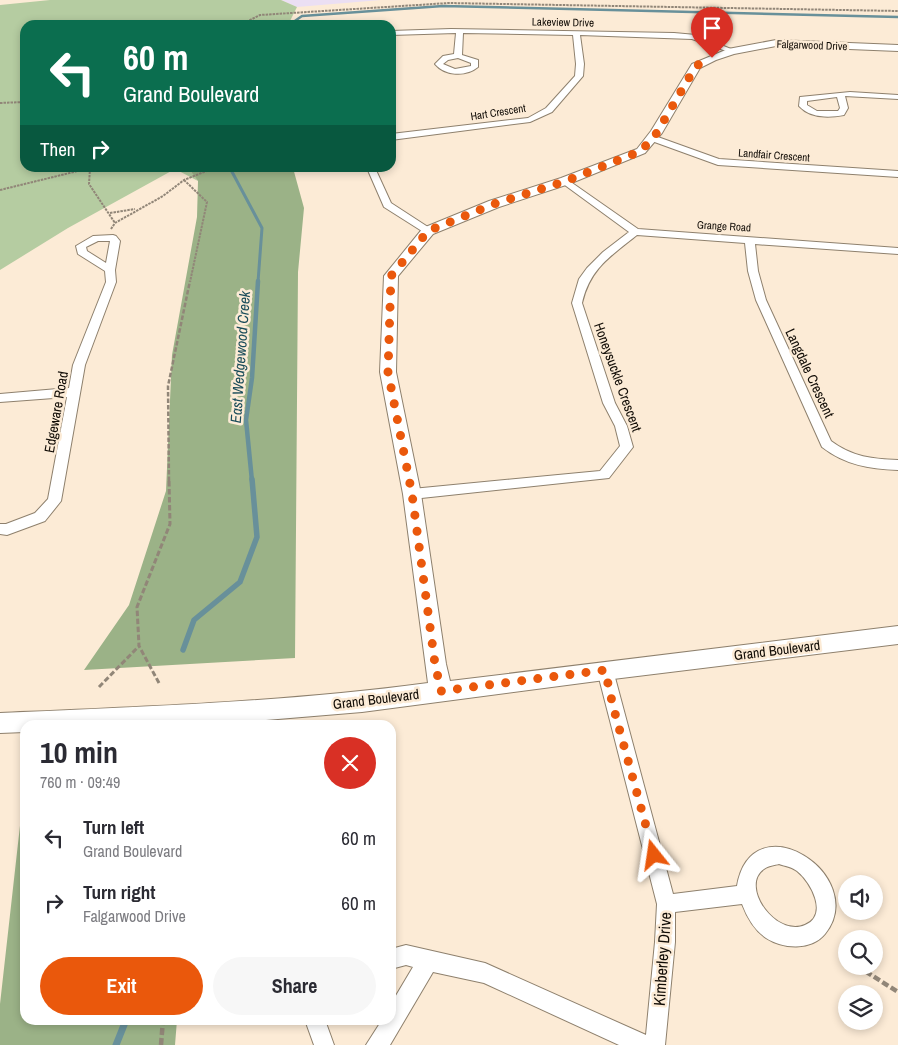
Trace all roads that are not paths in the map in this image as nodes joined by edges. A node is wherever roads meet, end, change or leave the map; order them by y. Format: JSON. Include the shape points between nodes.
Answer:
{"nodes":[{"id":1,"x":460,"y":32,"type":"junction"},
{"id":2,"x":396,"y":33,"type":"edge"},
{"id":3,"x":576,"y":33,"type":"junction"},
{"id":4,"x":898,"y":48,"type":"edge"},
{"id":5,"x":732,"y":51,"type":"junction"},
{"id":6,"x":458,"y":56,"type":"dead end"},
{"id":7,"x":841,"y":95,"type":"junction"},
{"id":8,"x":898,"y":97,"type":"edge"},
{"id":9,"x":396,"y":137,"type":"edge"},
{"id":10,"x":652,"y":138,"type":"junction"},
{"id":11,"x":374,"y":172,"type":"edge"},
{"id":12,"x":898,"y":174,"type":"edge"},
{"id":13,"x":566,"y":181,"type":"junction"},
{"id":14,"x":428,"y":231,"type":"junction"},
{"id":15,"x":635,"y":232,"type":"junction"},
{"id":16,"x":750,"y":240,"type":"junction"},
{"id":17,"x":898,"y":251,"type":"edge"},
{"id":18,"x":110,"y":270,"type":"junction"},
{"id":19,"x":74,"y":392,"type":"junction"},
{"id":20,"x":0,"y":398,"type":"edge"},
{"id":21,"x":898,"y":466,"type":"edge"},
{"id":22,"x":412,"y":494,"type":"junction"},
{"id":23,"x":0,"y":529,"type":"edge"},
{"id":24,"x":898,"y":635,"type":"edge"},
{"id":25,"x":605,"y":670,"type":"junction"},
{"id":26,"x":441,"y":691,"type":"junction"},
{"id":27,"x":56,"y":720,"type":"edge"},
{"id":28,"x":20,"y":721,"type":"edge"},
{"id":29,"x":0,"y":722,"type":"edge"},
{"id":30,"x":747,"y":894,"type":"junction"},
{"id":31,"x":666,"y":904,"type":"junction"},
{"id":32,"x":396,"y":957,"type":"edge"},
{"id":33,"x":428,"y":961,"type":"junction"},
{"id":34,"x":396,"y":1015,"type":"edge"},
{"id":35,"x":317,"y":1025,"type":"edge"},
{"id":36,"x":390,"y":1025,"type":"edge"},
{"id":37,"x":324,"y":1045,"type":"edge"},
{"id":38,"x":376,"y":1045,"type":"edge"},
{"id":39,"x":642,"y":1045,"type":"edge"},
{"id":40,"x":654,"y":1045,"type":"edge"}],
"edges":[{"from":1,"to":2,"type":"street","name":"Lakeview Drive"},
{"from":1,"to":3,"type":"street","name":"Lakeview Drive"},
{"from":1,"to":6,"type":"street"},
{"from":3,"to":5,"type":"street","name":"Lakeview Drive","via":[[693,37]]},
{"from":3,"to":9,"type":"street","name":"Hart Crescent","via":[[579,76],[549,110],[530,120],[514,123]]},
{"from":4,"to":5,"type":"street","name":"Falgarwood Drive","via":[[776,43]]},
{"from":5,"to":10,"type":"street","name":"Falgarwood Drive","via":[[696,66]]},
{"from":7,"to":7,"type":"street","via":[[824,94],[803,99],[803,106],[809,112],[823,115],[840,113],[844,108]]},
{"from":7,"to":8,"type":"street","via":[[861,93]]},
{"from":10,"to":12,"type":"street","name":"Landfair Crescent","via":[[718,162]]},
{"from":10,"to":13,"type":"street","name":"Falgarwood Drive","via":[[641,151]]},
{"from":11,"to":14,"type":"street","via":[[387,205]]},
{"from":13,"to":14,"type":"street","name":"Falgarwood Drive","via":[[494,204]]},
{"from":13,"to":15,"type":"street","name":"Grange Road"},
{"from":14,"to":22,"type":"street","name":"Falgarwood Drive","via":[[391,276],[388,372]]},
{"from":15,"to":16,"type":"street","name":"Grange Road"},
{"from":15,"to":22,"type":"street","name":"Honeysuckle Crescent","via":[[591,267],[579,288],[577,303],[609,403],[627,447],[620,458],[604,475]]},
{"from":16,"to":17,"type":"street","name":"Grange Road"},
{"from":16,"to":21,"type":"street","name":"Langdale Crescent","via":[[749,257],[754,284],[826,444],[863,464]]},
{"from":18,"to":18,"type":"street","name":"Edgeware Road","via":[[114,238],[96,238],[81,246],[82,252]]},
{"from":18,"to":19,"type":"street","name":"Edgeware Road","via":[[111,282],[79,365]]},
{"from":19,"to":20,"type":"street"},
{"from":19,"to":23,"type":"street","name":"Edgeware Road","via":[[54,501],[40,517],[7,530]]},
{"from":22,"to":26,"type":"street","name":"Falgarwood Drive"},
{"from":24,"to":25,"type":"street","name":"Grand Boulevard"},
{"from":25,"to":26,"type":"street","name":"Grand Boulevard"},
{"from":25,"to":31,"type":"street","name":"Kimberley Drive"},
{"from":26,"to":27,"type":"street","name":"Grand Boulevard","via":[[362,702],[224,714]]},
{"from":28,"to":29,"type":"street","name":"Grand Boulevard"},
{"from":30,"to":30,"type":"street","via":[[761,921],[773,931],[787,936],[801,938],[813,933],[826,914],[826,900],[814,874],[791,858],[778,855],[757,861],[746,881]]},
{"from":30,"to":31,"type":"street"},
{"from":31,"to":40,"type":"street","name":"Kimberley Drive"},
{"from":32,"to":33,"type":"street"},
{"from":33,"to":34,"type":"street"},
{"from":33,"to":39,"type":"street","via":[[486,973]]},
{"from":35,"to":37,"type":"street"},
{"from":36,"to":38,"type":"street"}]}
